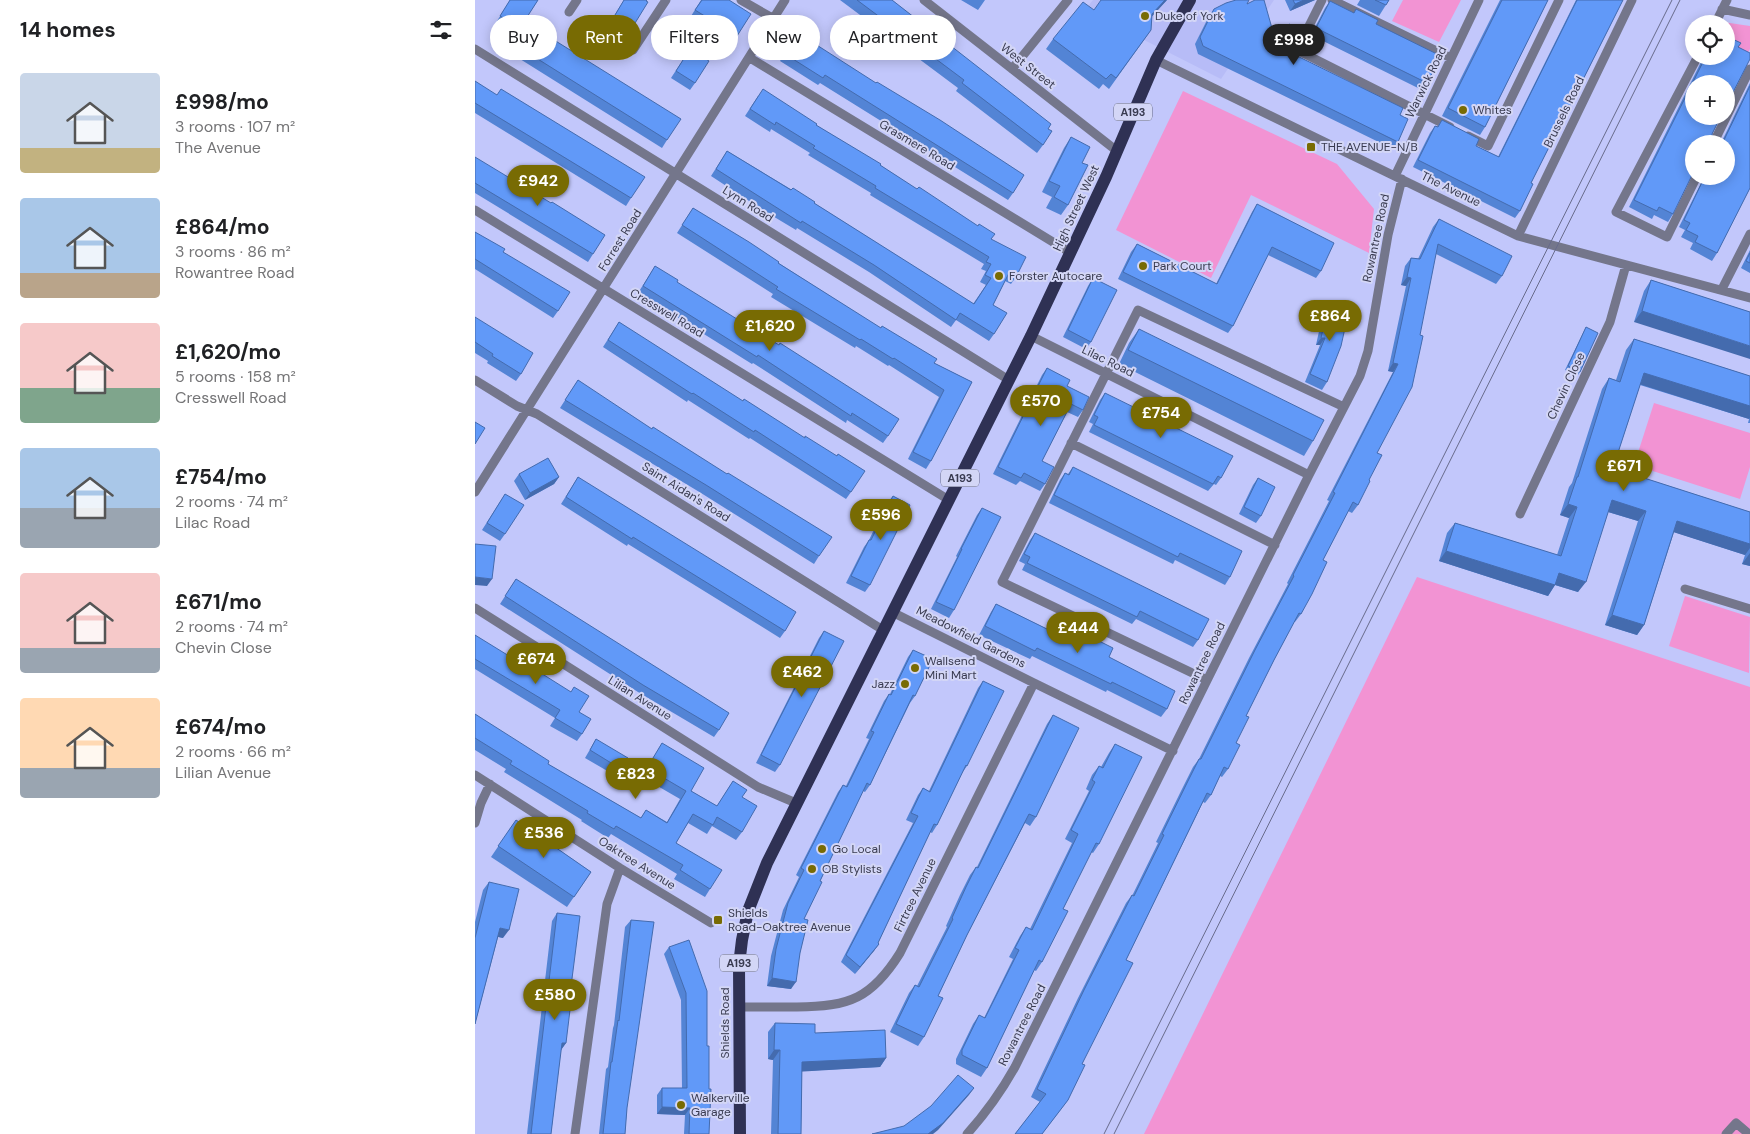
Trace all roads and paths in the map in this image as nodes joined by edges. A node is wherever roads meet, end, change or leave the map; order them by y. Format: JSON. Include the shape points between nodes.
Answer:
{"nodes":[{"id":1,"x":577,"y":0,"type":"edge"},
{"id":2,"x":666,"y":0,"type":"edge"},
{"id":3,"x":741,"y":0,"type":"edge"},
{"id":4,"x":785,"y":0,"type":"edge"},
{"id":5,"x":924,"y":0,"type":"edge"},
{"id":6,"x":1068,"y":0,"type":"edge"},
{"id":7,"x":1190,"y":0,"type":"edge"},
{"id":8,"x":1322,"y":0,"type":"edge"},
{"id":9,"x":1333,"y":0,"type":"edge"},
{"id":10,"x":1479,"y":0,"type":"edge"},
{"id":11,"x":1559,"y":0,"type":"edge"},
{"id":12,"x":1632,"y":0,"type":"edge"},
{"id":13,"x":1725,"y":4,"type":"edge"},
{"id":14,"x":569,"y":12,"type":"dead end"},
{"id":15,"x":767,"y":15,"type":"edge"},
{"id":16,"x":776,"y":15,"type":"edge"},
{"id":17,"x":1750,"y":15,"type":"edge"},
{"id":18,"x":641,"y":38,"type":"edge"},
{"id":19,"x":475,"y":49,"type":"edge"},
{"id":20,"x":1451,"y":58,"type":"junction"},
{"id":21,"x":748,"y":60,"type":"edge"},
{"id":22,"x":752,"y":60,"type":"edge"},
{"id":23,"x":1156,"y":60,"type":"junction"},
{"id":24,"x":1693,"y":65,"type":"edge"},
{"id":25,"x":1012,"y":69,"type":"junction"},
{"id":26,"x":1750,"y":69,"type":"edge"},
{"id":27,"x":1424,"y":114,"type":"junction"},
{"id":28,"x":1717,"y":135,"type":"edge"},
{"id":29,"x":1117,"y":151,"type":"junction"},
{"id":30,"x":677,"y":174,"type":"junction"},
{"id":31,"x":1398,"y":177,"type":"junction"},
{"id":32,"x":1693,"y":185,"type":"edge"},
{"id":33,"x":475,"y":210,"type":"edge"},
{"id":34,"x":1750,"y":234,"type":"edge"},
{"id":35,"x":1518,"y":236,"type":"junction"},
{"id":36,"x":1071,"y":253,"type":"junction"},
{"id":37,"x":1626,"y":264,"type":"junction"},
{"id":38,"x":604,"y":289,"type":"junction"},
{"id":39,"x":1722,"y":290,"type":"junction"},
{"id":40,"x":1750,"y":298,"type":"edge"},
{"id":41,"x":1031,"y":336,"type":"junction"},
{"id":42,"x":1107,"y":374,"type":"junction"},
{"id":43,"x":475,"y":380,"type":"edge"},
{"id":44,"x":1009,"y":380,"type":"junction"},
{"id":45,"x":1344,"y":407,"type":"junction"},
{"id":46,"x":527,"y":411,"type":"junction"},
{"id":47,"x":1071,"y":443,"type":"junction"},
{"id":48,"x":1309,"y":475,"type":"junction"},
{"id":49,"x":475,"y":492,"type":"edge"},
{"id":50,"x":949,"y":500,"type":"junction"},
{"id":51,"x":1519,"y":514,"type":"dead end"},
{"id":52,"x":1275,"y":545,"type":"junction"},
{"id":53,"x":1685,"y":589,"type":"dead end"},
{"id":54,"x":475,"y":608,"type":"edge"},
{"id":55,"x":1750,"y":609,"type":"edge"},
{"id":56,"x":892,"y":612,"type":"junction"},
{"id":57,"x":883,"y":630,"type":"junction"},
{"id":58,"x":1207,"y":680,"type":"junction"},
{"id":59,"x":1034,"y":683,"type":"junction"},
{"id":60,"x":1173,"y":751,"type":"junction"},
{"id":61,"x":475,"y":775,"type":"edge"},
{"id":62,"x":490,"y":784,"type":"junction"},
{"id":63,"x":796,"y":803,"type":"junction"},
{"id":64,"x":475,"y":823,"type":"edge"},
{"id":65,"x":620,"y":868,"type":"junction"},
{"id":66,"x":711,"y":923,"type":"dead end"},
{"id":67,"x":739,"y":1007,"type":"junction"},
{"id":68,"x":575,"y":1134,"type":"edge"},
{"id":69,"x":740,"y":1134,"type":"edge"},
{"id":70,"x":967,"y":1134,"type":"edge"},
{"id":71,"x":1726,"y":1134,"type":"edge"},
{"id":72,"x":1749,"y":1134,"type":"edge"}],
"edges":[{"from":1,"to":14,"type":"street"},
{"from":2,"to":18,"type":"street"},
{"from":3,"to":15,"type":"street"},
{"from":4,"to":16,"type":"street","name":"Forrest Road"},
{"from":5,"to":25,"type":"street","name":"West Street"},
{"from":6,"to":25,"type":"street"},
{"from":7,"to":23,"type":"main road","name":"High Street West","number":"A193"},
{"from":8,"to":27,"type":"street","via":[[1297,50]]},
{"from":9,"to":20,"type":"street"},
{"from":10,"to":20,"type":"street","name":"Warwick Road"},
{"from":11,"to":27,"type":"street","via":[[1489,146]]},
{"from":12,"to":35,"type":"street","name":"Brussels Road"},
{"from":13,"to":17,"type":"street"},
{"from":19,"to":30,"type":"street","name":"Lynn Road"},
{"from":20,"to":27,"type":"street","name":"Warwick Road"},
{"from":21,"to":30,"type":"street","name":"Forrest Road"},
{"from":22,"to":36,"type":"street","name":"Grasmere Road"},
{"from":23,"to":29,"type":"main road","name":"High Street West","number":"A193"},
{"from":23,"to":31,"type":"street","name":"The Avenue"},
{"from":24,"to":32,"type":"street","via":[[1617,212],[1667,237]]},
{"from":25,"to":29,"type":"street","name":"West Street"},
{"from":26,"to":28,"type":"street"},
{"from":27,"to":31,"type":"street","name":"Warwick Road"},
{"from":29,"to":36,"type":"main road","name":"High Street West","number":"A193"},
{"from":30,"to":38,"type":"street","name":"Forrest Road"},
{"from":30,"to":44,"type":"street","name":"Lynn Road"},
{"from":31,"to":35,"type":"street","name":"The Avenue"},
{"from":31,"to":45,"type":"street","name":"Rowantree Road","via":[[1368,351]]},
{"from":33,"to":38,"type":"street","name":"Cresswell Road"},
{"from":34,"to":39,"type":"street"},
{"from":35,"to":37,"type":"street","name":"The Avenue"},
{"from":36,"to":41,"type":"main road","name":"High Street West","number":"A193"},
{"from":37,"to":39,"type":"street","name":"The Avenue"},
{"from":37,"to":51,"type":"street","name":"Chevin Close","via":[[1610,322]]},
{"from":38,"to":46,"type":"street","name":"Forrest Road"},
{"from":38,"to":50,"type":"street","name":"Cresswell Road"},
{"from":39,"to":40,"type":"street","name":"The Avenue"},
{"from":41,"to":42,"type":"street","name":"Lilac Road"},
{"from":41,"to":44,"type":"main road","name":"High Street West","number":"A193"},
{"from":42,"to":45,"type":"street","via":[[1139,310]]},
{"from":42,"to":47,"type":"street"},
{"from":42,"to":48,"type":"street","name":"Lilac Road"},
{"from":43,"to":46,"type":"street","name":"Saint Aidan's Road"},
{"from":44,"to":50,"type":"main road","name":"High Street West","number":"A193"},
{"from":45,"to":48,"type":"street","name":"Rowantree Road"},
{"from":46,"to":49,"type":"street","name":"Forrest Road"},
{"from":46,"to":57,"type":"street","name":"Saint Aidan's Road","via":[[546,419]]},
{"from":47,"to":52,"type":"street"},
{"from":47,"to":58,"type":"street","via":[[1002,582]]},
{"from":48,"to":52,"type":"street","name":"Rowantree Road"},
{"from":50,"to":56,"type":"main road","name":"High Street West","number":"A193"},
{"from":52,"to":58,"type":"street","name":"Rowantree Road"},
{"from":53,"to":55,"type":"street"},
{"from":54,"to":63,"type":"street","name":"Lilian Avenue","via":[[759,787]]},
{"from":56,"to":57,"type":"main road","name":"High Street West","number":"A193"},
{"from":56,"to":59,"type":"street","name":"Meadowfield Gardens"},
{"from":57,"to":63,"type":"main road","name":"High Street West","number":"A193"},
{"from":58,"to":60,"type":"street","name":"Rowantree Road"},
{"from":59,"to":60,"type":"street","name":"Meadowfield Gardens"},
{"from":59,"to":67,"type":"street","name":"Firtree Avenue","via":[[900,953],[882,979],[870,990],[835,1006]]},
{"from":60,"to":70,"type":"street","name":"Rowantree Road","via":[[1001,1094]]},
{"from":61,"to":62,"type":"street","name":"Oaktree Avenue"},
{"from":62,"to":64,"type":"street"},
{"from":62,"to":65,"type":"street","name":"Oaktree Avenue"},
{"from":63,"to":67,"type":"main road","name":"Shields Road","number":"A193","via":[[748,911],[739,965]]},
{"from":65,"to":66,"type":"street","name":"Oaktree Avenue"},
{"from":65,"to":68,"type":"street","via":[[607,904]]},
{"from":67,"to":69,"type":"main road","name":"Shields Road","number":"A193"},
{"from":71,"to":72,"type":"street","via":[[1736,1123]]}]}
